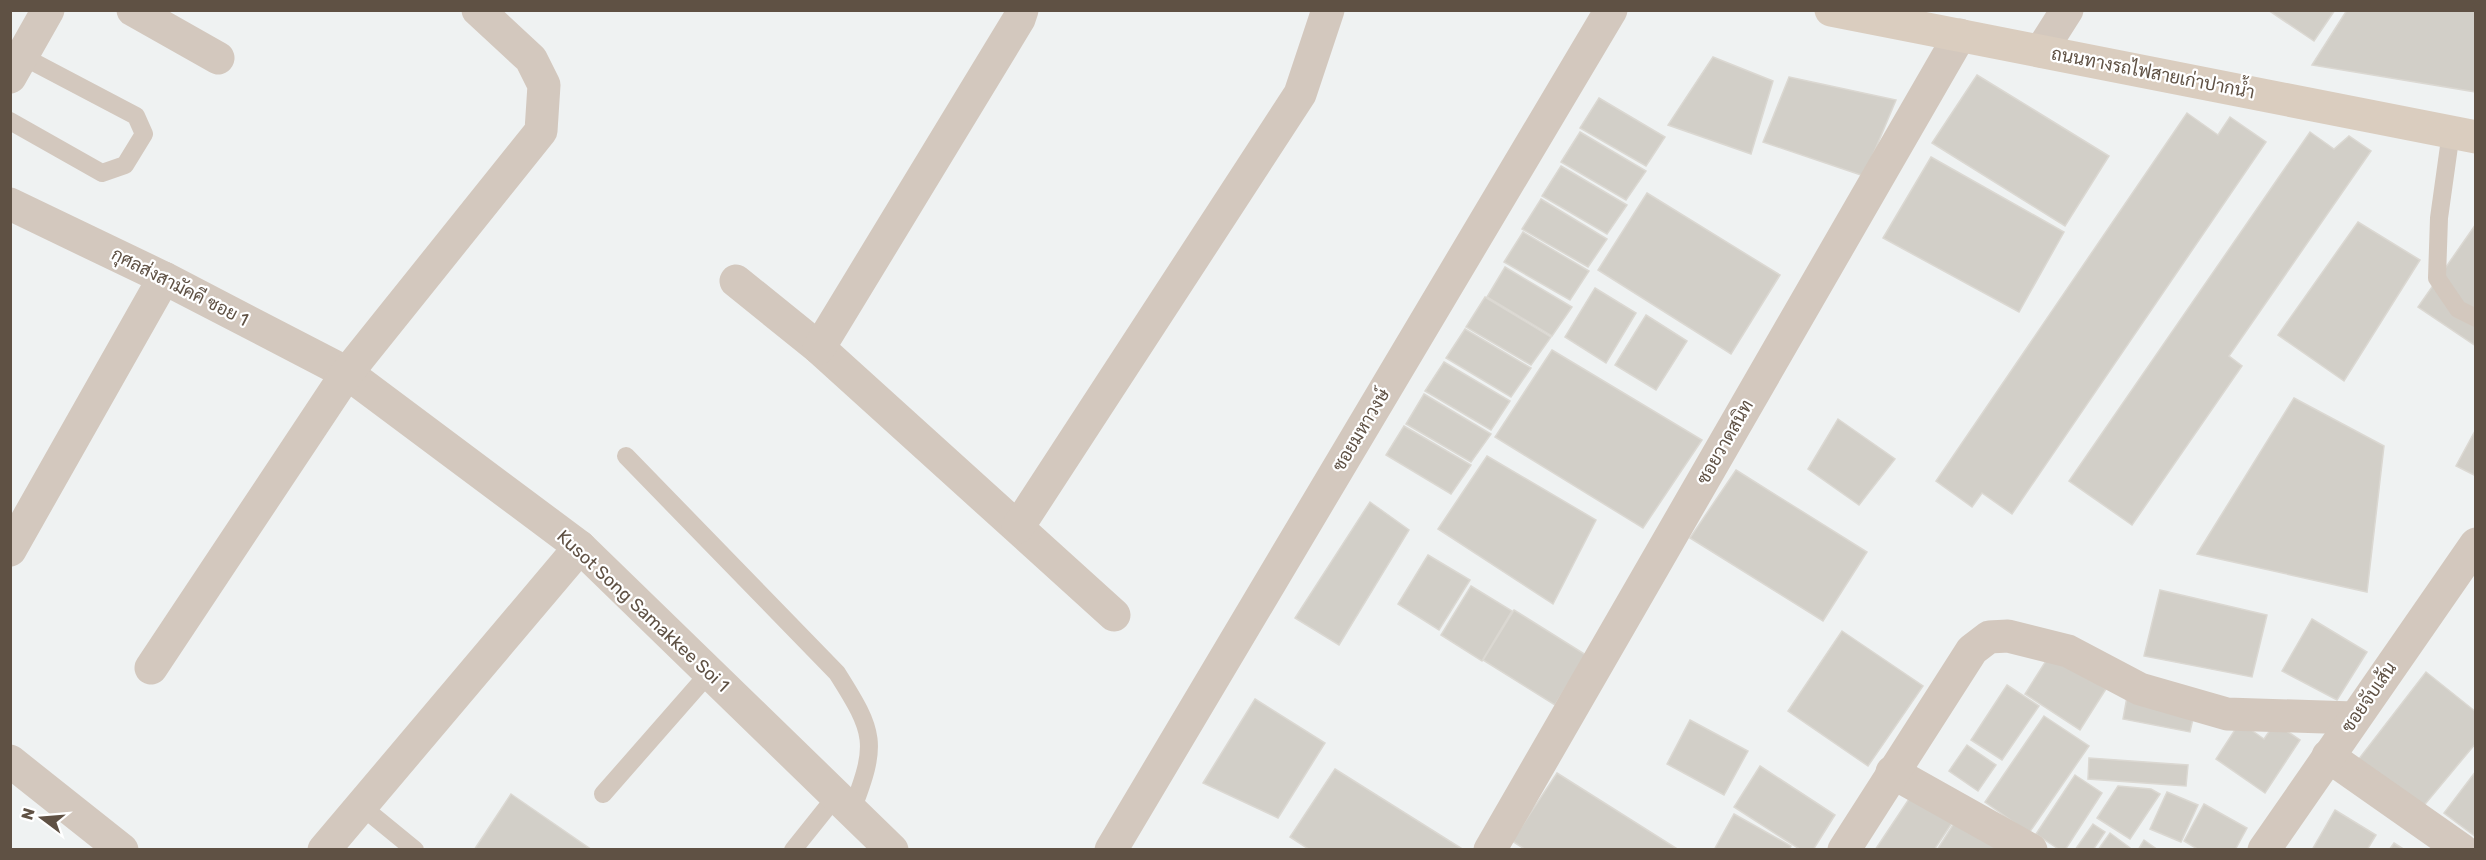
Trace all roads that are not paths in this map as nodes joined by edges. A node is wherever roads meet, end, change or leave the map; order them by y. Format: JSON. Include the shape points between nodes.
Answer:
{"nodes":[{"id":1,"x":48,"y":10,"type":"edge"},
{"id":2,"x":133,"y":10,"type":"edge"},
{"id":3,"x":478,"y":10,"type":"edge"},
{"id":4,"x":1022,"y":10,"type":"edge"},
{"id":5,"x":1328,"y":10,"type":"edge"},
{"id":6,"x":1611,"y":10,"type":"edge"},
{"id":7,"x":1831,"y":10,"type":"edge"},
{"id":8,"x":2067,"y":10,"type":"edge"},
{"id":9,"x":1960,"y":35,"type":"junction"},
{"id":10,"x":2041,"y":51,"type":"junction"},
{"id":11,"x":218,"y":58,"type":"dead end"},
{"id":12,"x":16,"y":67,"type":"edge"},
{"id":13,"x":10,"y":121,"type":"edge"},
{"id":14,"x":2463,"y":135,"type":"edge"},
{"id":15,"x":10,"y":204,"type":"edge"},
{"id":16,"x":164,"y":278,"type":"junction"},
{"id":17,"x":736,"y":281,"type":"dead end"},
{"id":18,"x":2475,"y":318,"type":"edge"},
{"id":19,"x":819,"y":348,"type":"junction"},
{"id":20,"x":347,"y":373,"type":"junction"},
{"id":21,"x":626,"y":456,"type":"dead end"},
{"id":22,"x":1018,"y":528,"type":"junction"},
{"id":23,"x":2475,"y":544,"type":"edge"},
{"id":24,"x":580,"y":547,"type":"junction"},
{"id":25,"x":10,"y":550,"type":"edge"},
{"id":26,"x":1114,"y":615,"type":"dead end"},
{"id":27,"x":151,"y":668,"type":"dead end"},
{"id":28,"x":710,"y":672,"type":"junction"},
{"id":29,"x":2354,"y":718,"type":"junction"},
{"id":30,"x":2328,"y":756,"type":"junction"},
{"id":31,"x":10,"y":761,"type":"edge"},
{"id":32,"x":1892,"y":772,"type":"junction"},
{"id":33,"x":603,"y":794,"type":"dead end"},
{"id":34,"x":844,"y":802,"type":"junction"},
{"id":35,"x":360,"y":806,"type":"junction"},
{"id":36,"x":122,"y":849,"type":"edge"},
{"id":37,"x":324,"y":849,"type":"edge"},
{"id":38,"x":416,"y":849,"type":"edge"},
{"id":39,"x":793,"y":849,"type":"edge"},
{"id":40,"x":892,"y":849,"type":"edge"},
{"id":41,"x":1111,"y":849,"type":"edge"},
{"id":42,"x":1490,"y":849,"type":"edge"},
{"id":43,"x":1844,"y":849,"type":"edge"},
{"id":44,"x":2031,"y":849,"type":"edge"},
{"id":45,"x":2264,"y":849,"type":"edge"},
{"id":46,"x":2462,"y":849,"type":"edge"}],
"edges":[{"from":1,"to":12,"type":"street"},
{"from":2,"to":11,"type":"street"},
{"from":3,"to":20,"type":"street","via":[[531,58],[544,85],[541,131]]},
{"from":4,"to":19,"type":"street"},
{"from":5,"to":22,"type":"street","via":[[1300,94]]},
{"from":6,"to":41,"type":"street","name":"ซอยมหาวงษ์"},
{"from":7,"to":9,"type":"main road","name":"ถนนทางรถไฟสายเก่าปากน้ำ"},
{"from":8,"to":10,"type":"street"},
{"from":9,"to":10,"type":"main road","name":"ถนนทางรถไฟสายเก่าปากน้ำ"},
{"from":9,"to":42,"type":"street","name":"ซอยวาดสนิท"},
{"from":10,"to":14,"type":"main road","name":"ถนนทางรถไฟสายเก่าปากน้ำ"},
{"from":12,"to":13,"type":"lane","via":[[136,117],[144,134],[125,165],[102,173]]},
{"from":14,"to":18,"type":"lane","via":[[2439,218],[2437,278],[2458,309]]},
{"from":15,"to":16,"type":"street","name":"กุศลส่งสามัคคี ซอย 1"},
{"from":16,"to":20,"type":"street","name":"กุศลส่งสามัคคี ซอย 1"},
{"from":16,"to":25,"type":"street"},
{"from":17,"to":19,"type":"street"},
{"from":19,"to":22,"type":"street"},
{"from":20,"to":24,"type":"street","name":"Kusot Song Samakkee Soi 1"},
{"from":20,"to":27,"type":"street"},
{"from":21,"to":34,"type":"lane","via":[[837,673],[864,714],[870,746],[867,772]]},
{"from":22,"to":26,"type":"street"},
{"from":23,"to":29,"type":"street","name":"ซอยจับเส้น"},
{"from":24,"to":28,"type":"street","name":"Kusot Song Samakkee Soi 1"},
{"from":24,"to":35,"type":"street"},
{"from":28,"to":33,"type":"lane"},
{"from":28,"to":34,"type":"street","name":"Kusot Song Samakkee Soi 1"},
{"from":29,"to":30,"type":"street","name":"ซอยจับเส้น"},
{"from":29,"to":32,"type":"street","via":[[2227,714],[2140,689],[2068,651],[2008,636],[1989,637],[1972,650]]},
{"from":30,"to":45,"type":"street","name":"ซอยจับเส้น"},
{"from":30,"to":46,"type":"street"},
{"from":31,"to":36,"type":"street"},
{"from":32,"to":43,"type":"street"},
{"from":32,"to":44,"type":"street"},
{"from":34,"to":39,"type":"lane"},
{"from":34,"to":40,"type":"street","name":"Kusot Song Samakkee Soi 1"},
{"from":35,"to":37,"type":"street"},
{"from":35,"to":38,"type":"lane"}]}
